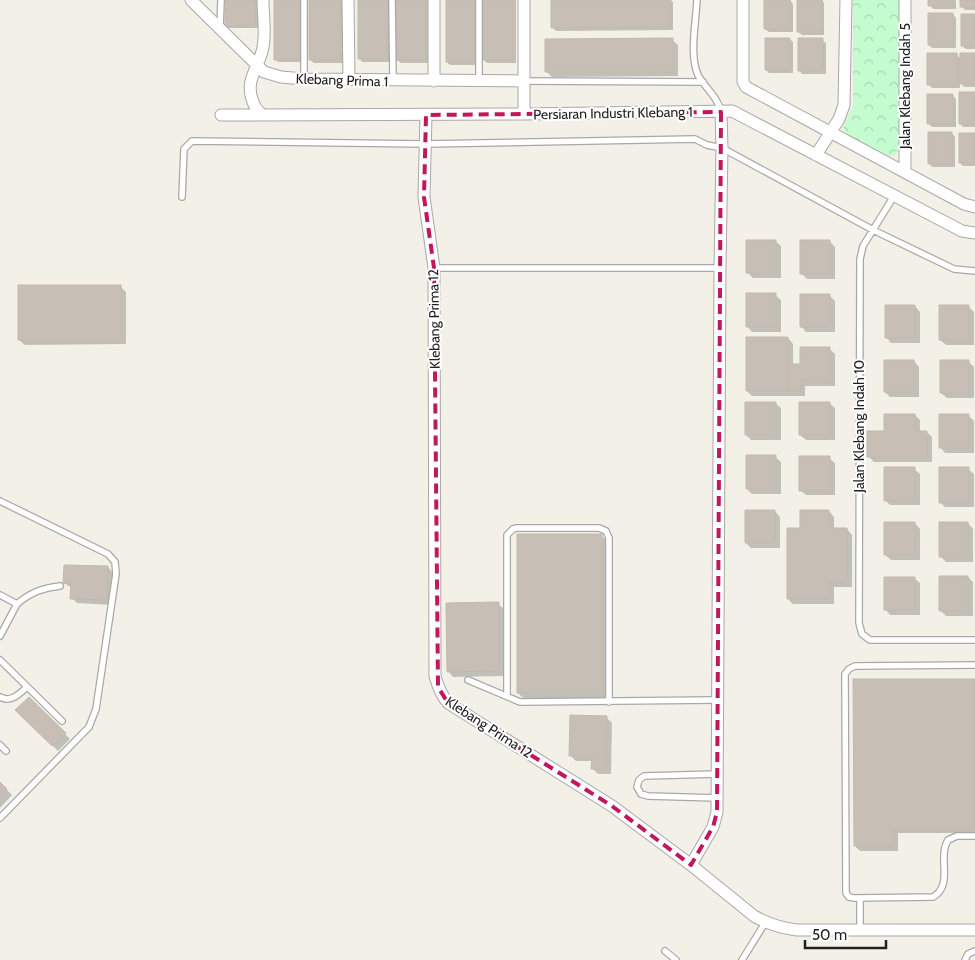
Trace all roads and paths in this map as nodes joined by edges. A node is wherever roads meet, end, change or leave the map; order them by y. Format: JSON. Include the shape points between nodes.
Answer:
{"nodes":[{"id":1,"x":191,"y":0,"type":"edge"},
{"id":2,"x":221,"y":0,"type":"edge"},
{"id":3,"x":263,"y":0,"type":"edge"},
{"id":4,"x":304,"y":0,"type":"edge"},
{"id":5,"x":348,"y":0,"type":"edge"},
{"id":6,"x":392,"y":0,"type":"edge"},
{"id":7,"x":434,"y":0,"type":"edge"},
{"id":8,"x":479,"y":0,"type":"edge"},
{"id":9,"x":524,"y":0,"type":"edge"},
{"id":10,"x":697,"y":0,"type":"edge"},
{"id":11,"x":743,"y":0,"type":"edge"},
{"id":12,"x":846,"y":0,"type":"edge"},
{"id":13,"x":905,"y":0,"type":"edge"},
{"id":14,"x":220,"y":29,"type":"junction"},
{"id":15,"x":256,"y":65,"type":"junction"},
{"id":16,"x":304,"y":79,"type":"junction"},
{"id":17,"x":349,"y":80,"type":"junction"},
{"id":18,"x":393,"y":81,"type":"junction"},
{"id":19,"x":434,"y":81,"type":"junction"},
{"id":20,"x":479,"y":81,"type":"junction"},
{"id":21,"x":524,"y":81,"type":"junction"},
{"id":22,"x":703,"y":82,"type":"junction"},
{"id":23,"x":721,"y":112,"type":"junction"},
{"id":24,"x":524,"y":114,"type":"junction"},
{"id":25,"x":221,"y":115,"type":"dead end"},
{"id":26,"x":263,"y":115,"type":"junction"},
{"id":27,"x":426,"y":115,"type":"junction"},
{"id":28,"x":830,"y":133,"type":"junction"},
{"id":29,"x":425,"y":144,"type":"junction"},
{"id":30,"x":722,"y":148,"type":"junction"},
{"id":31,"x":816,"y":155,"type":"junction"},
{"id":32,"x":905,"y":172,"type":"junction"},
{"id":33,"x":894,"y":196,"type":"junction"},
{"id":34,"x":182,"y":197,"type":"dead end"},
{"id":35,"x":975,"y":207,"type":"edge"},
{"id":36,"x":873,"y":230,"type":"junction"},
{"id":37,"x":975,"y":232,"type":"edge"},
{"id":38,"x":434,"y":268,"type":"junction"},
{"id":39,"x":720,"y":268,"type":"junction"},
{"id":40,"x":975,"y":271,"type":"edge"},
{"id":41,"x":0,"y":501,"type":"edge"},
{"id":42,"x":60,"y":586,"type":"dead end"},
{"id":43,"x":0,"y":595,"type":"edge"},
{"id":44,"x":17,"y":604,"type":"junction"},
{"id":45,"x":0,"y":636,"type":"edge"},
{"id":46,"x":975,"y":640,"type":"edge"},
{"id":47,"x":0,"y":660,"type":"edge"},
{"id":48,"x":975,"y":665,"type":"edge"},
{"id":49,"x":468,"y":680,"type":"dead end"},
{"id":50,"x":28,"y":687,"type":"junction"},
{"id":51,"x":507,"y":696,"type":"junction"},
{"id":52,"x":0,"y":697,"type":"edge"},
{"id":53,"x":716,"y":700,"type":"junction"},
{"id":54,"x":610,"y":702,"type":"junction"},
{"id":55,"x":62,"y":721,"type":"dead end"},
{"id":56,"x":0,"y":745,"type":"edge"},
{"id":57,"x":6,"y":751,"type":"dead end"},
{"id":58,"x":717,"y":774,"type":"junction"},
{"id":59,"x":717,"y":798,"type":"junction"},
{"id":60,"x":0,"y":818,"type":"edge"},
{"id":61,"x":975,"y":836,"type":"edge"},
{"id":62,"x":691,"y":866,"type":"junction"},
{"id":63,"x":860,"y":898,"type":"junction"},
{"id":64,"x":766,"y":923,"type":"junction"},
{"id":65,"x":860,"y":930,"type":"junction"},
{"id":66,"x":975,"y":930,"type":"edge"},
{"id":67,"x":665,"y":951,"type":"dead end"},
{"id":68,"x":975,"y":951,"type":"edge"},
{"id":69,"x":676,"y":960,"type":"edge"},
{"id":70,"x":742,"y":960,"type":"edge"},
{"id":71,"x":965,"y":960,"type":"edge"}],
"edges":[{"from":1,"to":14,"type":"street","name":"Klebang Prima 1"},
{"from":2,"to":14,"type":"lane"},
{"from":3,"to":15,"type":"street","via":[[263,48]]},
{"from":4,"to":16,"type":"lane"},
{"from":5,"to":17,"type":"street"},
{"from":6,"to":18,"type":"lane"},
{"from":7,"to":19,"type":"street"},
{"from":8,"to":20,"type":"lane"},
{"from":9,"to":21,"type":"street"},
{"from":10,"to":22,"type":"lane","via":[[694,54]]},
{"from":11,"to":28,"type":"street","via":[[743,82],[746,87]]},
{"from":12,"to":28,"type":"street","via":[[844,105]]},
{"from":13,"to":32,"type":"street","name":"Jalan Klebang Indah 5"},
{"from":14,"to":15,"type":"street","name":"Klebang Prima 1"},
{"from":15,"to":16,"type":"street","name":"Klebang Prima 1","via":[[271,75]]},
{"from":15,"to":26,"type":"street","via":[[250,92],[258,112]]},
{"from":16,"to":17,"type":"street","name":"Klebang Prima 1"},
{"from":17,"to":18,"type":"street","name":"Klebang Prima 1"},
{"from":18,"to":19,"type":"street","name":"Klebang Prima 1"},
{"from":19,"to":20,"type":"street","name":"Klebang Prima 1"},
{"from":20,"to":21,"type":"street","name":"Klebang Prima 1"},
{"from":21,"to":22,"type":"lane"},
{"from":21,"to":24,"type":"street"},
{"from":22,"to":23,"type":"lane","via":[[718,102]]},
{"from":23,"to":24,"type":"street","name":"Persiaran Industri Klebang 1"},
{"from":23,"to":30,"type":"street"},
{"from":23,"to":31,"type":"street","name":"Persiaran Industri Klebang 1","via":[[734,112]]},
{"from":24,"to":27,"type":"street","name":"Persiaran Industri Klebang 1"},
{"from":25,"to":26,"type":"street","name":"Persiaran Industri Klebang 1"},
{"from":26,"to":27,"type":"street","name":"Persiaran Industri Klebang 1"},
{"from":27,"to":29,"type":"street","name":"Klebang Prima 12"},
{"from":28,"to":31,"type":"street"},
{"from":28,"to":32,"type":"street"},
{"from":29,"to":30,"type":"lane","via":[[695,139]]},
{"from":29,"to":34,"type":"lane","via":[[192,141],[184,150]]},
{"from":29,"to":38,"type":"street","name":"Klebang Prima 12","via":[[424,197]]},
{"from":30,"to":36,"type":"lane"},
{"from":30,"to":39,"type":"street"},
{"from":31,"to":33,"type":"street","name":"Persiaran Industri Klebang 1"},
{"from":32,"to":35,"type":"street"},
{"from":33,"to":36,"type":"lane","name":"Jalan Klebang Indah 10"},
{"from":33,"to":37,"type":"street","name":"Persiaran Industri Klebang 1","via":[[962,231]]},
{"from":36,"to":40,"type":"lane","via":[[954,270]]},
{"from":36,"to":46,"type":"lane","name":"Jalan Klebang Indah 10","via":[[864,246],[859,275],[860,630],[866,638],[876,641]]},
{"from":38,"to":39,"type":"lane"},
{"from":38,"to":62,"type":"street","name":"Klebang Prima 12","via":[[435,676],[438,687],[448,703],[612,806]]},
{"from":39,"to":53,"type":"street"},
{"from":41,"to":60,"type":"lane","via":[[108,554],[115,562],[116,574],[96,709],[89,727]]},
{"from":42,"to":44,"type":"lane","via":[[38,590]]},
{"from":43,"to":44,"type":"lane"},
{"from":44,"to":45,"type":"lane"},
{"from":47,"to":50,"type":"lane"},
{"from":48,"to":63,"type":"lane","via":[[855,666],[845,674],[845,887],[849,897]]},
{"from":49,"to":51,"type":"lane"},
{"from":50,"to":52,"type":"lane","via":[[10,700]]},
{"from":50,"to":55,"type":"lane"},
{"from":51,"to":54,"type":"lane","via":[[520,702]]},
{"from":51,"to":54,"type":"lane","via":[[507,535],[517,528],[599,528],[606,531],[609,538]]},
{"from":53,"to":54,"type":"lane"},
{"from":53,"to":58,"type":"street"},
{"from":56,"to":57,"type":"lane"},
{"from":58,"to":59,"type":"street"},
{"from":58,"to":59,"type":"lane","via":[[644,776],[637,787],[640,794],[648,796]]},
{"from":59,"to":62,"type":"street","via":[[713,828]]},
{"from":61,"to":63,"type":"lane","via":[[957,836],[948,840],[944,849],[943,888],[933,897]]},
{"from":62,"to":64,"type":"street","name":"Klebang Prima 12"},
{"from":63,"to":65,"type":"lane"},
{"from":64,"to":65,"type":"street","name":"Klebang Prima 12","via":[[797,930]]},
{"from":64,"to":70,"type":"lane"},
{"from":65,"to":66,"type":"street","name":"Klebang Prima 12"},
{"from":67,"to":69,"type":"lane"},
{"from":68,"to":71,"type":"lane"}]}
